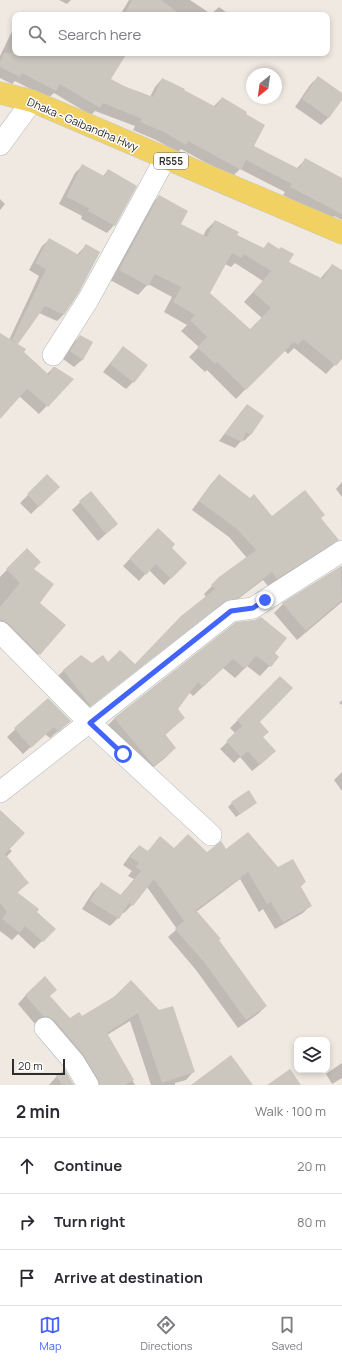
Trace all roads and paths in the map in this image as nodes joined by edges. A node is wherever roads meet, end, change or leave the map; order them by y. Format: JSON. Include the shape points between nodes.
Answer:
{"nodes":[{"id":1,"x":0,"y":93,"type":"edge"},
{"id":2,"x":32,"y":101,"type":"junction"},
{"id":3,"x":0,"y":145,"type":"edge"},
{"id":4,"x":165,"y":159,"type":"junction"},
{"id":5,"x":342,"y":233,"type":"edge"},
{"id":6,"x":53,"y":355,"type":"dead end"},
{"id":7,"x":342,"y":551,"type":"edge"},
{"id":8,"x":0,"y":632,"type":"edge"},
{"id":9,"x":90,"y":723,"type":"junction"},
{"id":10,"x":0,"y":792,"type":"edge"},
{"id":11,"x":211,"y":835,"type":"dead end"},
{"id":12,"x":45,"y":1028,"type":"dead end"},
{"id":13,"x":88,"y":1085,"type":"edge"}],
"edges":[{"from":1,"to":2,"type":"main road","name":"Dhaka - Gaibandha Hwy","number":"R555"},
{"from":2,"to":3,"type":"street"},
{"from":2,"to":4,"type":"main road","name":"Dhaka - Gaibandha Hwy","number":"R555"},
{"from":4,"to":5,"type":"main road","name":"Dhaka - Gaibandha Hwy","number":"R555"},
{"from":4,"to":6,"type":"street","via":[[88,300]]},
{"from":7,"to":9,"type":"street","via":[[253,608],[231,611]]},
{"from":8,"to":9,"type":"street"},
{"from":9,"to":10,"type":"street"},
{"from":9,"to":11,"type":"street"},
{"from":12,"to":13,"type":"street","via":[[74,1062]]}]}
